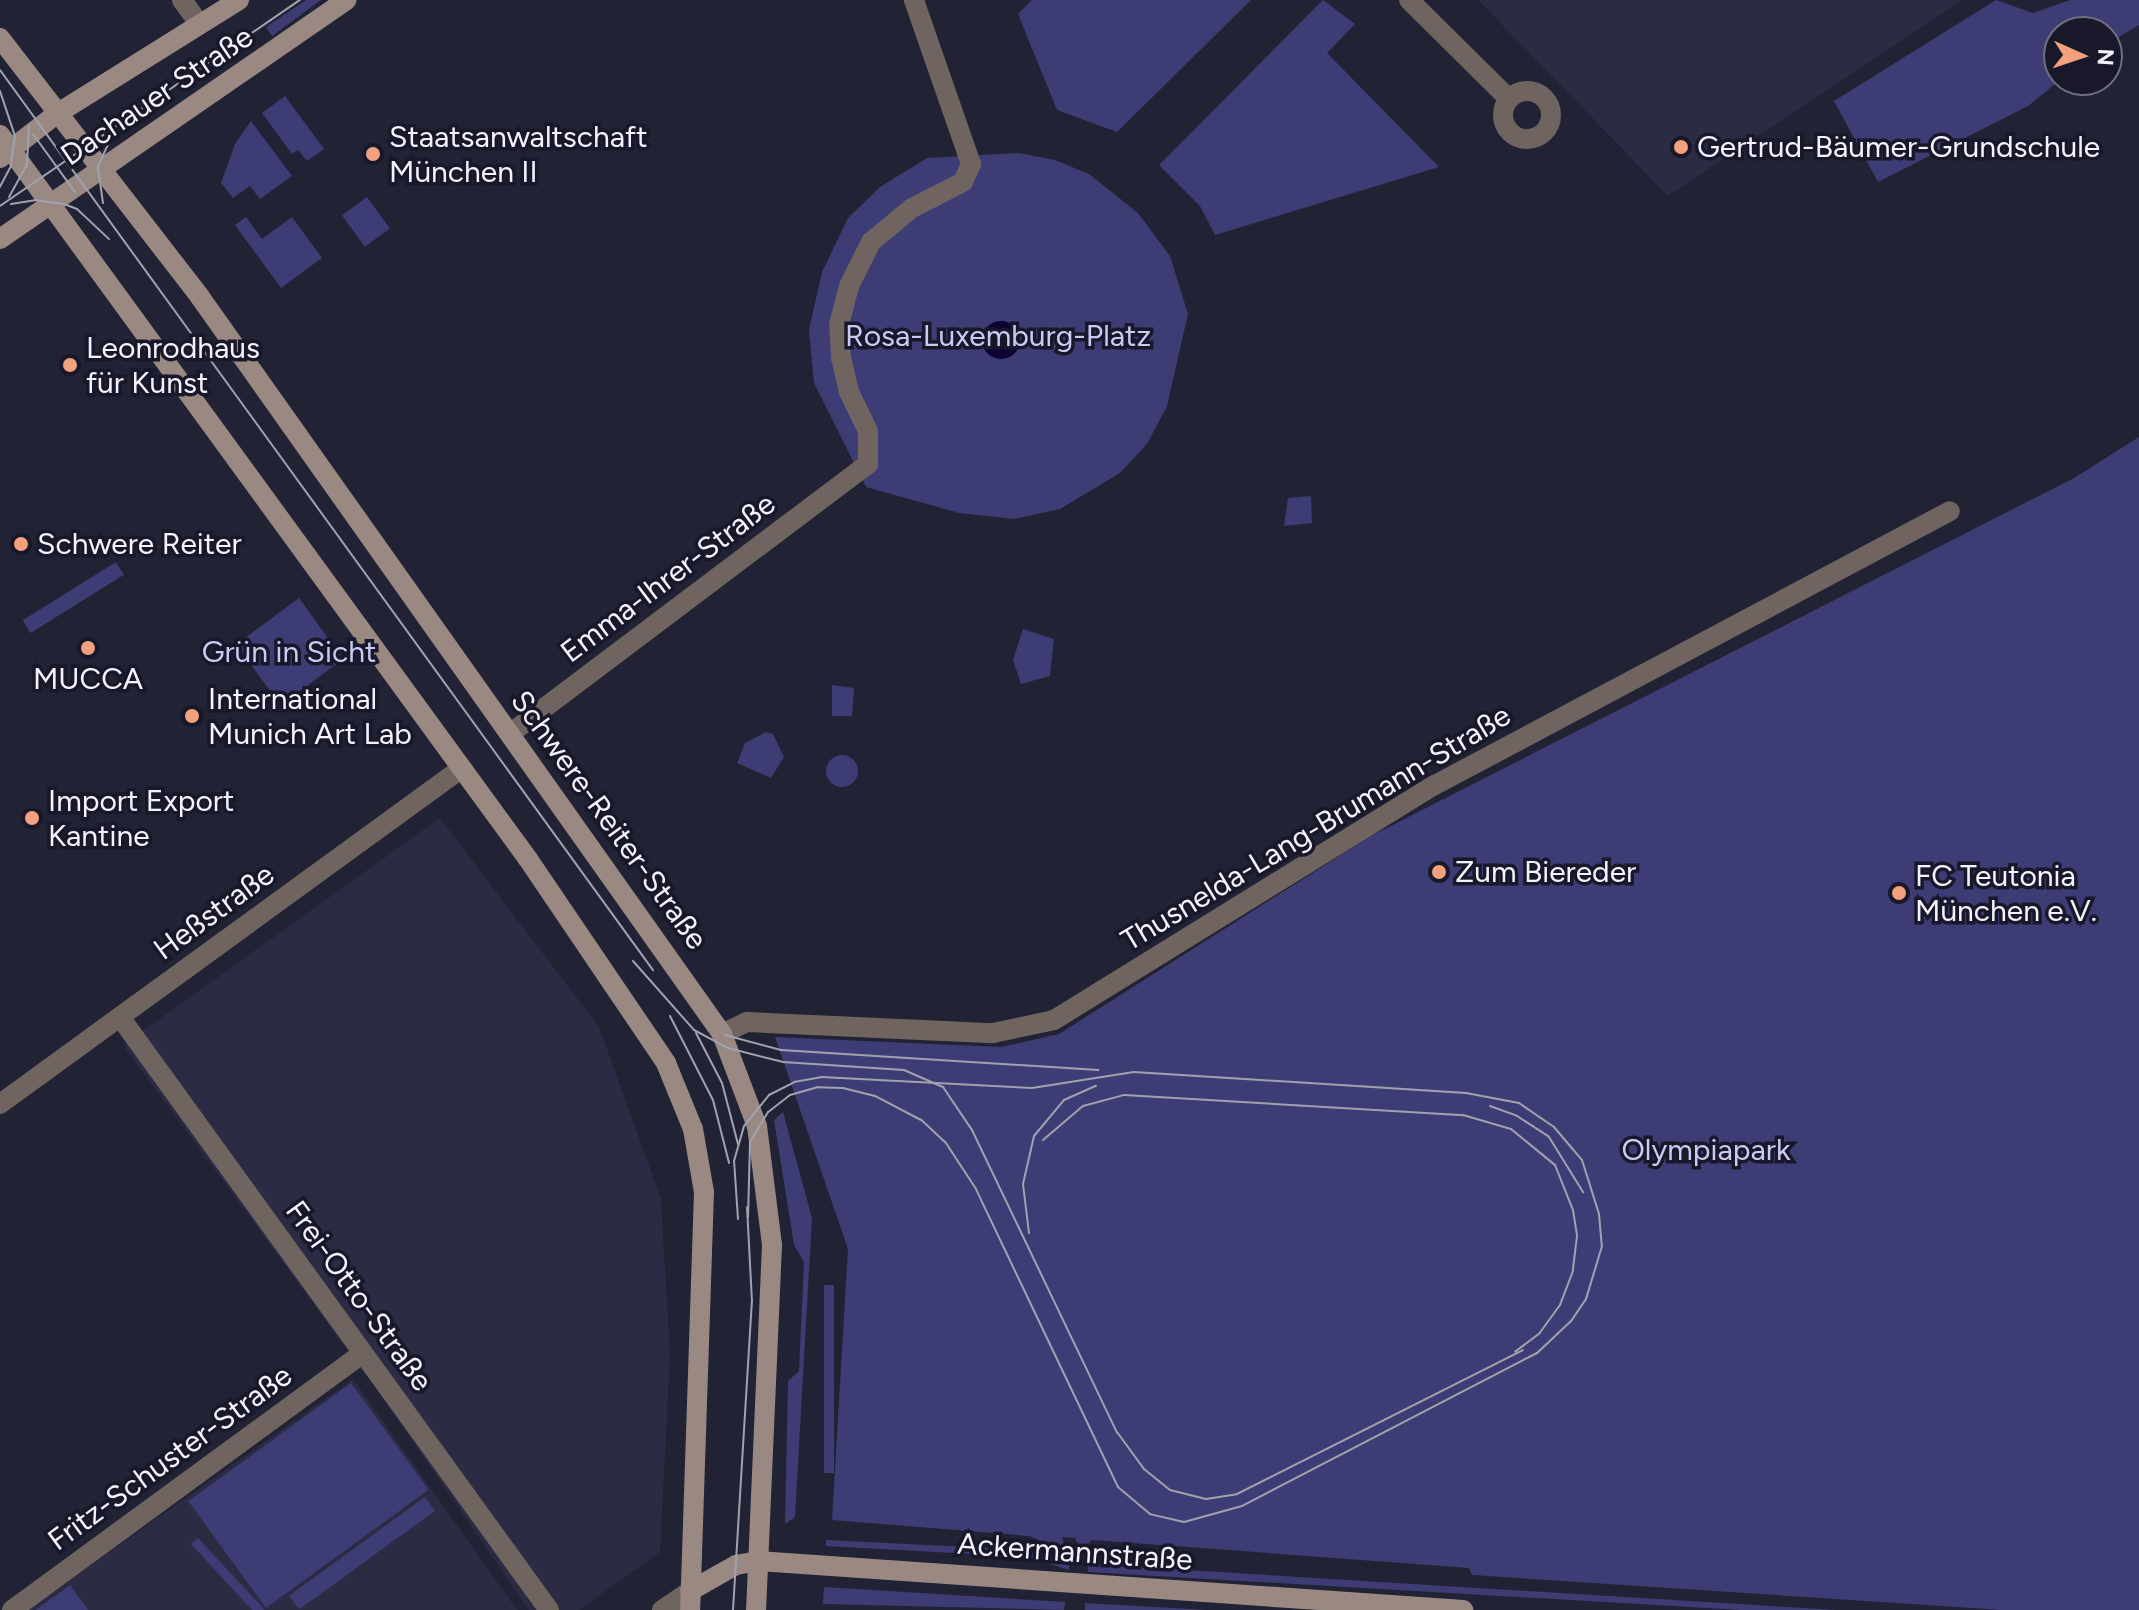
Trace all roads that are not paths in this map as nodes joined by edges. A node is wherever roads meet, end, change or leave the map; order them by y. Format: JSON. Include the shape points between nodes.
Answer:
{"nodes":[{"id":1,"x":182,"y":0,"type":"edge"},
{"id":2,"x":239,"y":0,"type":"edge"},
{"id":3,"x":347,"y":0,"type":"edge"},
{"id":4,"x":914,"y":0,"type":"edge"},
{"id":5,"x":1409,"y":0,"type":"edge"},
{"id":6,"x":198,"y":22,"type":"junction"},
{"id":7,"x":0,"y":38,"type":"edge"},
{"id":8,"x":1506,"y":96,"type":"dead end"},
{"id":9,"x":55,"y":115,"type":"junction"},
{"id":10,"x":3,"y":148,"type":"edge"},
{"id":11,"x":102,"y":171,"type":"junction"},
{"id":12,"x":51,"y":204,"type":"junction"},
{"id":13,"x":0,"y":239,"type":"edge"},
{"id":14,"x":1950,"y":511,"type":"dead end"},
{"id":15,"x":511,"y":733,"type":"junction"},
{"id":16,"x":462,"y":768,"type":"junction"},
{"id":17,"x":120,"y":1017,"type":"junction"},
{"id":18,"x":722,"y":1034,"type":"junction"},
{"id":19,"x":0,"y":1104,"type":"edge"},
{"id":20,"x":362,"y":1354,"type":"junction"},
{"id":21,"x":758,"y":1561,"type":"junction"},
{"id":22,"x":690,"y":1601,"type":"edge"},
{"id":23,"x":12,"y":1610,"type":"edge"},
{"id":24,"x":549,"y":1610,"type":"edge"},
{"id":25,"x":662,"y":1610,"type":"edge"},
{"id":26,"x":756,"y":1610,"type":"edge"},
{"id":27,"x":1463,"y":1610,"type":"edge"}],
"edges":[{"from":1,"to":6,"type":"street"},
{"from":2,"to":6,"type":"main road","name":"Dachauer Straße"},
{"from":3,"to":11,"type":"main road","name":"Dachauer Straße"},
{"from":4,"to":15,"type":"street","name":"Emma-Ihrer-Straße","via":[[971,152],[968,176],[891,224],[858,264],[839,325],[849,392],[871,444],[862,472]]},
{"from":5,"to":8,"type":"street"},
{"from":6,"to":9,"type":"main road","name":"Dachauer Straße"},
{"from":7,"to":9,"type":"main road","name":"Schwere-Reiter-Straße"},
{"from":9,"to":10,"type":"main road","name":"Dachauer Straße"},
{"from":9,"to":11,"type":"main road","name":"Schwere-Reiter-Straße"},
{"from":10,"to":12,"type":"main road"},
{"from":11,"to":12,"type":"main road","name":"Dachauer Straße"},
{"from":11,"to":15,"type":"main road","name":"Schwere-Reiter-Straße","via":[[200,297]]},
{"from":12,"to":13,"type":"main road","name":"Dachauer Straße"},
{"from":12,"to":16,"type":"main road"},
{"from":14,"to":18,"type":"street","name":"Thusnelda-Lang-Brumann-Straße","via":[[1435,785],[1054,1020],[993,1033],[747,1022]]},
{"from":15,"to":18,"type":"main road","name":"Schwere-Reiter-Straße"},
{"from":16,"to":17,"type":"street","name":"Heßstraße"},
{"from":16,"to":22,"type":"main road","via":[[666,1063],[693,1129],[704,1192],[704,1290]]},
{"from":17,"to":19,"type":"street","name":"Heßstraße"},
{"from":17,"to":20,"type":"street","name":"Frei-Otto-Straße"},
{"from":18,"to":21,"type":"main road","name":"Schwere-Reiter-Straße","via":[[757,1126],[772,1245]]},
{"from":20,"to":23,"type":"street","name":"Fritz-Schuster-Straße"},
{"from":20,"to":24,"type":"street","name":"Frei-Otto-Straße"},
{"from":21,"to":22,"type":"main road","name":"Ackermannstraße","via":[[736,1565]]},
{"from":21,"to":26,"type":"main road","name":"Schwere-Reiter-Straße"},
{"from":21,"to":27,"type":"main road","name":"Ackermannstraße"},
{"from":22,"to":25,"type":"street"}]}
